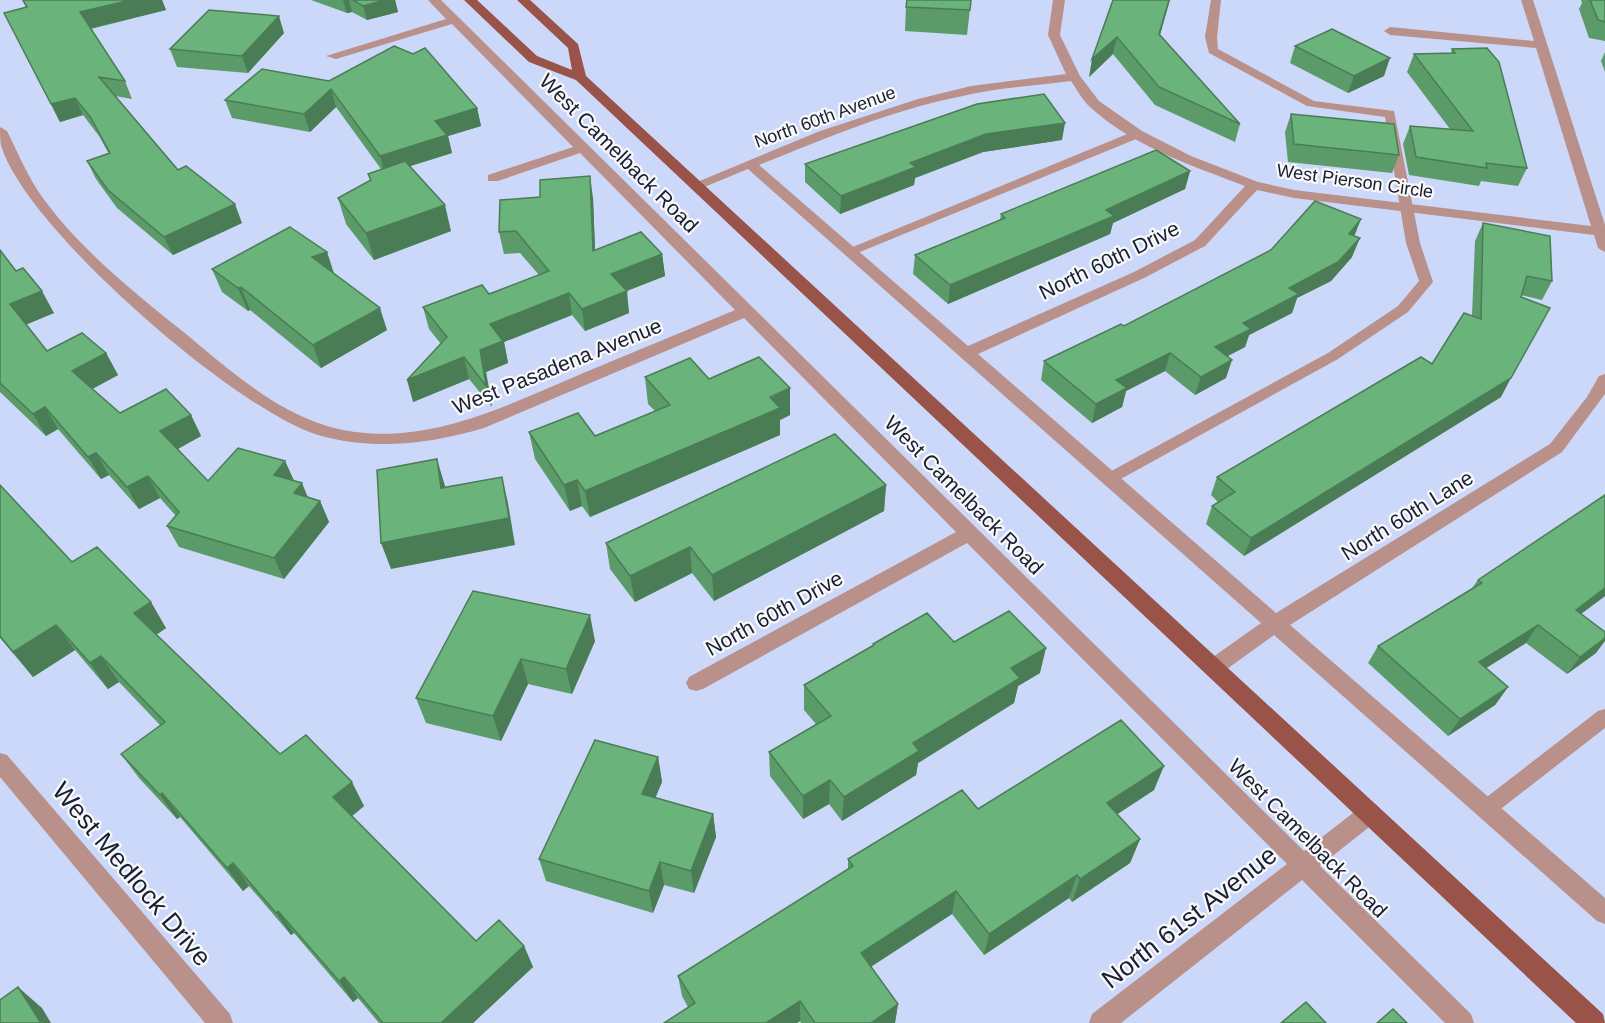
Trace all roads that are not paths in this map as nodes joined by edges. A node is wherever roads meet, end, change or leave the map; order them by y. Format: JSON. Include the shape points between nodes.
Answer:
{"nodes":[{"id":1,"x":434,"y":0,"type":"edge"},
{"id":2,"x":470,"y":0,"type":"edge"},
{"id":3,"x":524,"y":0,"type":"edge"},
{"id":4,"x":1059,"y":0,"type":"edge"},
{"id":5,"x":1216,"y":0,"type":"edge"},
{"id":6,"x":1527,"y":0,"type":"edge"},
{"id":7,"x":454,"y":20,"type":"junction"},
{"id":8,"x":1390,"y":31,"type":"dead end"},
{"id":9,"x":1541,"y":45,"type":"junction"},
{"id":10,"x":332,"y":56,"type":"dead end"},
{"id":11,"x":580,"y":77,"type":"junction"},
{"id":12,"x":1074,"y":77,"type":"junction"},
{"id":13,"x":0,"y":131,"type":"edge"},
{"id":14,"x":1137,"y":134,"type":"junction"},
{"id":15,"x":582,"y":147,"type":"junction"},
{"id":16,"x":750,"y":164,"type":"junction"},
{"id":17,"x":493,"y":178,"type":"dead end"},
{"id":18,"x":1254,"y":184,"type":"junction"},
{"id":19,"x":697,"y":185,"type":"junction"},
{"id":20,"x":1408,"y":207,"type":"junction"},
{"id":21,"x":1601,"y":231,"type":"junction"},
{"id":22,"x":1605,"y":248,"type":"edge"},
{"id":23,"x":850,"y":251,"type":"junction"},
{"id":24,"x":746,"y":311,"type":"junction"},
{"id":25,"x":967,"y":353,"type":"junction"},
{"id":26,"x":1605,"y":380,"type":"edge"},
{"id":27,"x":1110,"y":479,"type":"junction"},
{"id":28,"x":970,"y":533,"type":"junction"},
{"id":29,"x":1275,"y":624,"type":"junction"},
{"id":30,"x":1213,"y":668,"type":"junction"},
{"id":31,"x":696,"y":683,"type":"dead end"},
{"id":32,"x":1605,"y":717,"type":"edge"},
{"id":33,"x":0,"y":762,"type":"edge"},
{"id":34,"x":1486,"y":809,"type":"junction"},
{"id":35,"x":1370,"y":813,"type":"junction"},
{"id":36,"x":1302,"y":864,"type":"junction"},
{"id":37,"x":1605,"y":913,"type":"edge"},
{"id":38,"x":221,"y":1023,"type":"edge"},
{"id":39,"x":1101,"y":1023,"type":"edge"},
{"id":40,"x":1462,"y":1023,"type":"edge"},
{"id":41,"x":1594,"y":1023,"type":"edge"}],
"edges":[{"from":1,"to":7,"type":"street","name":"West Camelback Road"},
{"from":2,"to":11,"type":"main road","name":"West Camelback Road","via":[[533,59]]},
{"from":3,"to":11,"type":"main road","name":"West Camelback Road","via":[[574,47]]},
{"from":4,"to":12,"type":"street","name":"West Pierson Circle","via":[[1054,35]]},
{"from":5,"to":20,"type":"lane","via":[[1213,51],[1311,104],[1390,114]]},
{"from":6,"to":9,"type":"street"},
{"from":7,"to":10,"type":"street"},
{"from":7,"to":15,"type":"street","name":"West Camelback Road"},
{"from":8,"to":9,"type":"street"},
{"from":9,"to":21,"type":"street"},
{"from":11,"to":19,"type":"main road","name":"West Camelback Road"},
{"from":12,"to":14,"type":"street","name":"West Pierson Circle","via":[[1094,104]]},
{"from":12,"to":16,"type":"street","name":"North 60th Avenue","via":[[959,93],[916,104],[848,124]]},
{"from":13,"to":24,"type":"street","name":"West Pasadena Avenue","via":[[35,198],[109,278],[266,405],[322,430],[358,437],[398,437],[440,434],[478,424]]},
{"from":14,"to":18,"type":"street","name":"West Pierson Circle","via":[[1186,159]]},
{"from":14,"to":23,"type":"lane"},
{"from":15,"to":17,"type":"street"},
{"from":15,"to":24,"type":"street","name":"West Camelback Road"},
{"from":16,"to":19,"type":"street","name":"North 60th Avenue"},
{"from":16,"to":23,"type":"street"},
{"from":18,"to":20,"type":"street","name":"West Pierson Circle","via":[[1294,194]]},
{"from":18,"to":25,"type":"street","name":"North 60th Drive","via":[[1200,243]]},
{"from":19,"to":30,"type":"main road","name":"West Camelback Road"},
{"from":20,"to":21,"type":"street","name":"West Pierson Circle"},
{"from":20,"to":27,"type":"lane","via":[[1413,243],[1426,282],[1403,309],[1333,356]]},
{"from":21,"to":22,"type":"street"},
{"from":23,"to":25,"type":"street"},
{"from":24,"to":28,"type":"street","name":"West Camelback Road"},
{"from":25,"to":27,"type":"street"},
{"from":26,"to":29,"type":"street","name":"North 60th Lane","via":[[1556,448]]},
{"from":27,"to":29,"type":"street"},
{"from":28,"to":31,"type":"street","name":"North 60th Drive"},
{"from":28,"to":36,"type":"street","name":"West Camelback Road"},
{"from":29,"to":30,"type":"street","name":"North 60th Lane"},
{"from":29,"to":34,"type":"street"},
{"from":30,"to":35,"type":"main road","name":"West Camelback Road"},
{"from":32,"to":34,"type":"lane"},
{"from":33,"to":38,"type":"street","name":"West Medlock Drive"},
{"from":34,"to":37,"type":"street"},
{"from":35,"to":36,"type":"street","name":"North 61st Avenue"},
{"from":35,"to":41,"type":"main road","name":"West Camelback Road"},
{"from":36,"to":39,"type":"street","name":"North 61st Avenue"},
{"from":36,"to":40,"type":"street","name":"West Camelback Road"}]}
